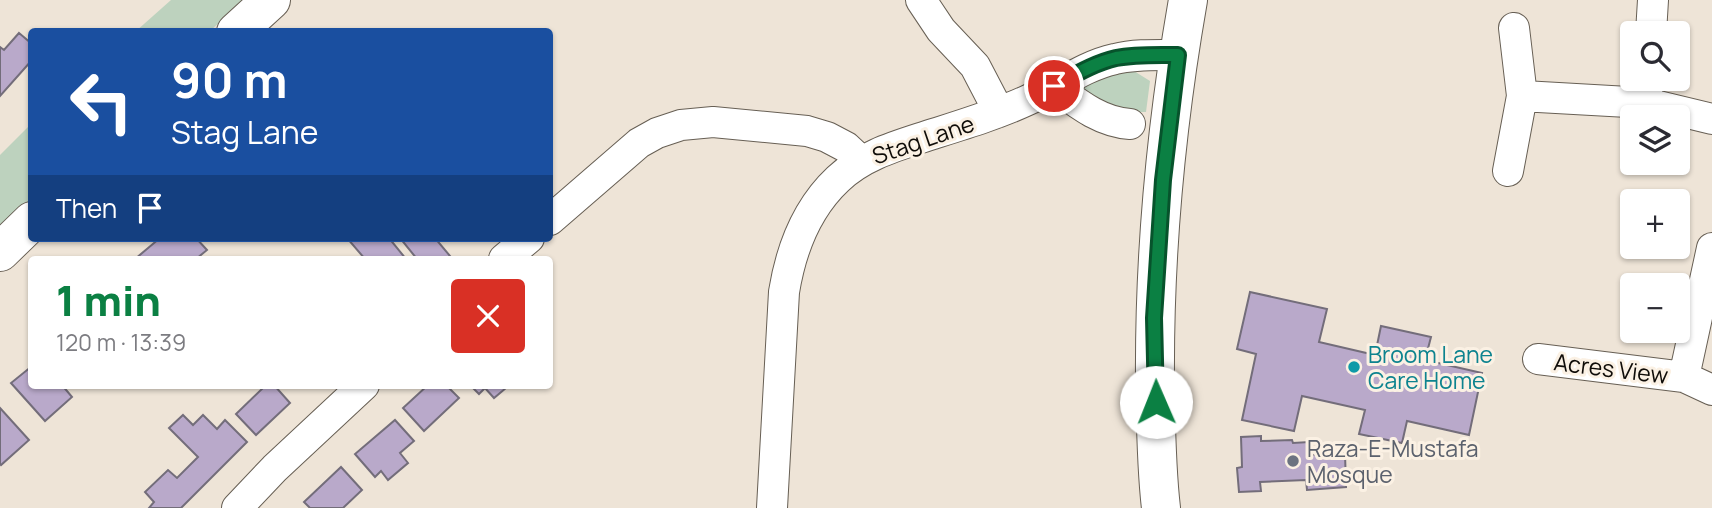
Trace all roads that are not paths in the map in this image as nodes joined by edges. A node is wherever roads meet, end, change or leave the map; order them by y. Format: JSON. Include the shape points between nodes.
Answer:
{"nodes":[{"id":1,"x":271,"y":0,"type":"edge"},
{"id":2,"x":921,"y":0,"type":"edge"},
{"id":3,"x":1188,"y":0,"type":"edge"},
{"id":4,"x":1653,"y":0,"type":"edge"},
{"id":5,"x":1652,"y":21,"type":"edge"},
{"id":6,"x":240,"y":28,"type":"edge"},
{"id":7,"x":1514,"y":28,"type":"dead end"},
{"id":8,"x":1178,"y":55,"type":"junction"},
{"id":9,"x":1054,"y":86,"type":"junction"},
{"id":10,"x":1647,"y":91,"type":"edge"},
{"id":11,"x":1522,"y":96,"type":"junction"},
{"id":12,"x":999,"y":112,"type":"junction"},
{"id":13,"x":1712,"y":119,"type":"edge"},
{"id":14,"x":1130,"y":124,"type":"dead end"},
{"id":15,"x":861,"y":160,"type":"junction"},
{"id":16,"x":1508,"y":171,"type":"dead end"},
{"id":17,"x":553,"y":217,"type":"edge"},
{"id":18,"x":28,"y":225,"type":"edge"},
{"id":19,"x":524,"y":242,"type":"edge"},
{"id":20,"x":1712,"y":248,"type":"edge"},
{"id":21,"x":0,"y":252,"type":"edge"},
{"id":22,"x":508,"y":256,"type":"edge"},
{"id":23,"x":1538,"y":359,"type":"dead end"},
{"id":24,"x":1684,"y":377,"type":"junction"},
{"id":25,"x":360,"y":389,"type":"edge"},
{"id":26,"x":1712,"y":390,"type":"edge"},
{"id":27,"x":237,"y":508,"type":"edge"},
{"id":28,"x":772,"y":508,"type":"edge"},
{"id":29,"x":1161,"y":508,"type":"edge"}],
"edges":[{"from":1,"to":6,"type":"main road"},
{"from":2,"to":12,"type":"street","via":[[941,30],[975,66]]},
{"from":3,"to":8,"type":"main road"},
{"from":4,"to":5,"type":"street"},
{"from":7,"to":11,"type":"street"},
{"from":8,"to":9,"type":"street","name":"Stag Lane","via":[[1115,58]]},
{"from":8,"to":29,"type":"main road","via":[[1163,180],[1154,318]]},
{"from":9,"to":12,"type":"street","name":"Stag Lane"},
{"from":9,"to":14,"type":"street","via":[[1087,111]]},
{"from":10,"to":11,"type":"street"},
{"from":10,"to":13,"type":"street"},
{"from":11,"to":16,"type":"street"},
{"from":12,"to":15,"type":"street","name":"Stag Lane"},
{"from":15,"to":17,"type":"street","via":[[827,137],[807,131],[713,122],[681,125],[657,132],[639,144]]},
{"from":15,"to":28,"type":"street","name":"Stag Lane","via":[[820,199],[795,244],[788,268]]},
{"from":18,"to":21,"type":"main road"},
{"from":19,"to":22,"type":"street"},
{"from":20,"to":24,"type":"street","name":"Acres View"},
{"from":23,"to":24,"type":"street","name":"Acres View"},
{"from":24,"to":26,"type":"street","name":"Acres View"},
{"from":25,"to":27,"type":"street"}]}
